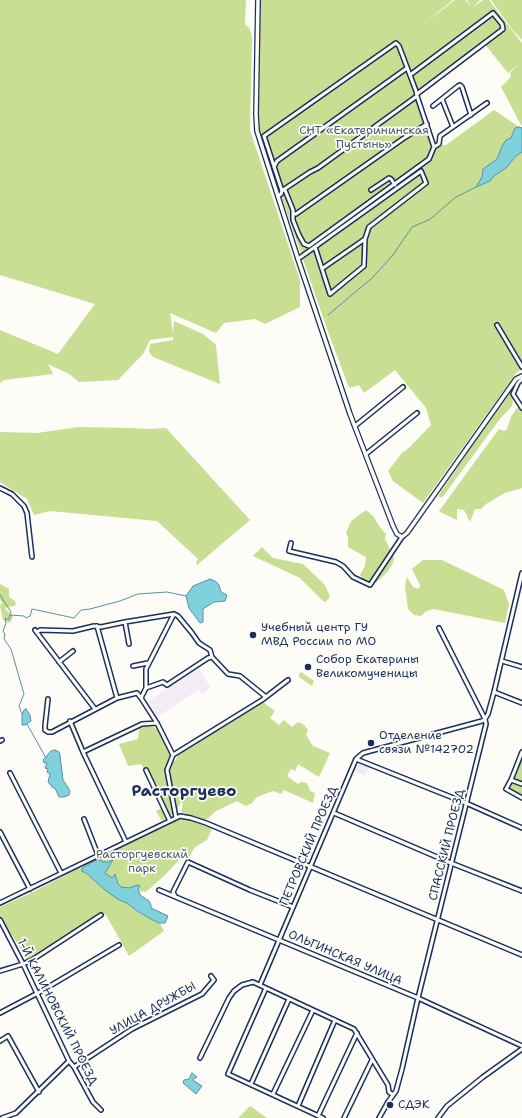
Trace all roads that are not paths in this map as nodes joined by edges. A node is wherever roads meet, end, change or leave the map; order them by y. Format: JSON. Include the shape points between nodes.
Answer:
{"nodes":[{"id":1,"x":258,"y":0,"type":"edge"},
{"id":2,"x":407,"y":68,"type":"junction"},
{"id":3,"x":410,"y":75,"type":"junction"},
{"id":4,"x":417,"y":95,"type":"junction"},
{"id":5,"x":442,"y":99,"type":"junction"},
{"id":6,"x":487,"y":103,"type":"dead end"},
{"id":7,"x":433,"y":106,"type":"dead end"},
{"id":8,"x":471,"y":115,"type":"junction"},
{"id":9,"x":427,"y":124,"type":"junction"},
{"id":10,"x":453,"y":127,"type":"junction"},
{"id":11,"x":264,"y":136,"type":"junction"},
{"id":12,"x":260,"y":140,"type":"junction"},
{"id":13,"x":434,"y":147,"type":"junction"},
{"id":14,"x":274,"y":167,"type":"junction"},
{"id":15,"x":395,"y":185,"type":"junction"},
{"id":16,"x":284,"y":190,"type":"junction"},
{"id":17,"x":371,"y":190,"type":"dead end"},
{"id":18,"x":278,"y":196,"type":"junction"},
{"id":19,"x":294,"y":214,"type":"junction"},
{"id":20,"x":365,"y":239,"type":"junction"},
{"id":21,"x":315,"y":247,"type":"junction"},
{"id":22,"x":298,"y":259,"type":"junction"},
{"id":23,"x":322,"y":268,"type":"junction"},
{"id":24,"x":497,"y":325,"type":"dead end"},
{"id":25,"x":522,"y":367,"type":"edge"},
{"id":26,"x":522,"y":378,"type":"edge"},
{"id":27,"x":403,"y":387,"type":"dead end"},
{"id":28,"x":522,"y":408,"type":"edge"},
{"id":29,"x":417,"y":413,"type":"dead end"},
{"id":30,"x":355,"y":426,"type":"junction"},
{"id":31,"x":366,"y":454,"type":"junction"},
{"id":32,"x":0,"y":488,"type":"edge"},
{"id":33,"x":402,"y":537,"type":"junction"},
{"id":34,"x":291,"y":543,"type":"dead end"},
{"id":35,"x":32,"y":556,"type":"dead end"},
{"id":36,"x":522,"y":572,"type":"edge"},
{"id":37,"x":174,"y":614,"type":"junction"},
{"id":38,"x":125,"y":622,"type":"junction"},
{"id":39,"x":97,"y":626,"type":"junction"},
{"id":40,"x":439,"y":628,"type":"dead end"},
{"id":41,"x":129,"y":644,"type":"dead end"},
{"id":42,"x":73,"y":651,"type":"dead end"},
{"id":43,"x":212,"y":656,"type":"junction"},
{"id":44,"x":502,"y":661,"type":"junction"},
{"id":45,"x":59,"y":662,"type":"junction"},
{"id":46,"x":148,"y":664,"type":"junction"},
{"id":47,"x":133,"y":666,"type":"dead end"},
{"id":48,"x":522,"y":667,"type":"edge"},
{"id":49,"x":288,"y":680,"type":"dead end"},
{"id":50,"x":146,"y":688,"type":"junction"},
{"id":51,"x":494,"y":692,"type":"junction"},
{"id":52,"x":266,"y":697,"type":"junction"},
{"id":53,"x":117,"y":698,"type":"junction"},
{"id":54,"x":141,"y":698,"type":"junction"},
{"id":55,"x":48,"y":699,"type":"dead end"},
{"id":56,"x":522,"y":703,"type":"edge"},
{"id":57,"x":95,"y":709,"type":"junction"},
{"id":58,"x":485,"y":719,"type":"junction"},
{"id":59,"x":70,"y":722,"type":"junction"},
{"id":60,"x":157,"y":723,"type":"junction"},
{"id":61,"x":83,"y":752,"type":"junction"},
{"id":62,"x":522,"y":752,"type":"edge"},
{"id":63,"x":173,"y":755,"type":"junction"},
{"id":64,"x":356,"y":759,"type":"junction"},
{"id":65,"x":520,"y":764,"type":"edge"},
{"id":66,"x":146,"y":770,"type":"dead end"},
{"id":67,"x":10,"y":773,"type":"dead end"},
{"id":68,"x":511,"y":780,"type":"junction"},
{"id":69,"x":522,"y":784,"type":"edge"},
{"id":70,"x":522,"y":798,"type":"edge"},
{"id":71,"x":466,"y":803,"type":"junction"},
{"id":72,"x":334,"y":813,"type":"junction"},
{"id":73,"x":176,"y":818,"type":"junction"},
{"id":74,"x":84,"y":819,"type":"dead end"},
{"id":75,"x":170,"y":820,"type":"junction"},
{"id":76,"x":522,"y":828,"type":"edge"},
{"id":77,"x":0,"y":832,"type":"edge"},
{"id":78,"x":126,"y":842,"type":"junction"},
{"id":79,"x":98,"y":855,"type":"junction"},
{"id":80,"x":451,"y":863,"type":"junction"},
{"id":81,"x":310,"y":867,"type":"junction"},
{"id":82,"x":61,"y":873,"type":"junction"},
{"id":83,"x":30,"y":889,"type":"junction"},
{"id":84,"x":159,"y":890,"type":"dead end"},
{"id":85,"x":522,"y":891,"type":"edge"},
{"id":86,"x":175,"y":896,"type":"junction"},
{"id":87,"x":0,"y":903,"type":"edge"},
{"id":88,"x":293,"y":907,"type":"junction"},
{"id":89,"x":101,"y":915,"type":"dead end"},
{"id":90,"x":0,"y":920,"type":"edge"},
{"id":91,"x":437,"y":920,"type":"junction"},
{"id":92,"x":279,"y":941,"type":"junction"},
{"id":93,"x":118,"y":945,"type":"dead end"},
{"id":94,"x":522,"y":955,"type":"edge"},
{"id":95,"x":23,"y":964,"type":"junction"},
{"id":96,"x":0,"y":971,"type":"edge"},
{"id":97,"x":211,"y":976,"type":"dead end"},
{"id":98,"x":260,"y":985,"type":"junction"},
{"id":99,"x":266,"y":988,"type":"junction"},
{"id":100,"x":37,"y":994,"type":"junction"},
{"id":101,"x":418,"y":998,"type":"junction"},
{"id":102,"x":289,"y":999,"type":"junction"},
{"id":103,"x":313,"y":1010,"type":"junction"},
{"id":104,"x":0,"y":1013,"type":"edge"},
{"id":105,"x":334,"y":1020,"type":"junction"},
{"id":106,"x":357,"y":1033,"type":"junction"},
{"id":107,"x":0,"y":1041,"type":"edge"},
{"id":108,"x":522,"y":1047,"type":"edge"},
{"id":109,"x":200,"y":1058,"type":"dead end"},
{"id":110,"x":372,"y":1060,"type":"junction"},
{"id":111,"x":69,"y":1061,"type":"junction"},
{"id":112,"x":74,"y":1067,"type":"junction"},
{"id":113,"x":251,"y":1084,"type":"junction"},
{"id":114,"x":39,"y":1092,"type":"junction"},
{"id":115,"x":273,"y":1094,"type":"junction"},
{"id":116,"x":393,"y":1096,"type":"junction"},
{"id":117,"x":298,"y":1106,"type":"junction"},
{"id":118,"x":101,"y":1110,"type":"dead end"},
{"id":119,"x":318,"y":1116,"type":"junction"},
{"id":120,"x":2,"y":1118,"type":"edge"},
{"id":121,"x":323,"y":1118,"type":"edge"},
{"id":122,"x":344,"y":1118,"type":"edge"},
{"id":123,"x":379,"y":1118,"type":"edge"},
{"id":124,"x":438,"y":1118,"type":"edge"}],
"edges":[{"from":1,"to":12,"type":"main road","via":[[256,114]]},
{"from":2,"to":3,"type":"street"},
{"from":2,"to":11,"type":"street","via":[[396,43]]},
{"from":2,"to":14,"type":"street","via":[[277,161]]},
{"from":3,"to":4,"type":"street"},
{"from":3,"to":4,"type":"street","via":[[493,13],[502,24],[503,29]]},
{"from":4,"to":9,"type":"street"},
{"from":4,"to":16,"type":"street"},
{"from":5,"to":7,"type":"street"},
{"from":5,"to":8,"type":"street","via":[[460,85]]},
{"from":5,"to":10,"type":"street"},
{"from":6,"to":8,"type":"street"},
{"from":8,"to":10,"type":"street"},
{"from":9,"to":13,"type":"street"},
{"from":9,"to":19,"type":"street"},
{"from":10,"to":13,"type":"street","via":[[440,136],[439,144]]},
{"from":11,"to":12,"type":"street"},
{"from":11,"to":14,"type":"street"},
{"from":12,"to":18,"type":"main road"},
{"from":13,"to":15,"type":"street","via":[[430,159]]},
{"from":14,"to":16,"type":"street"},
{"from":15,"to":17,"type":"street","via":[[389,178]]},
{"from":15,"to":19,"type":"street","via":[[309,246],[304,244],[299,235],[292,216]]},
{"from":16,"to":18,"type":"street"},
{"from":16,"to":19,"type":"street"},
{"from":18,"to":22,"type":"main road"},
{"from":20,"to":21,"type":"street","via":[[369,228],[426,183],[421,171]]},
{"from":20,"to":23,"type":"street"},
{"from":20,"to":23,"type":"street","via":[[364,266],[330,294]]},
{"from":21,"to":22,"type":"street"},
{"from":21,"to":23,"type":"street"},
{"from":22,"to":30,"type":"main road"},
{"from":24,"to":25,"type":"street"},
{"from":26,"to":28,"type":"street","via":[[514,394]]},
{"from":26,"to":33,"type":"main road","via":[[516,379]]},
{"from":27,"to":30,"type":"street"},
{"from":29,"to":31,"type":"street"},
{"from":30,"to":31,"type":"main road"},
{"from":31,"to":33,"type":"main road","via":[[395,531]]},
{"from":32,"to":35,"type":"street","via":[[12,494],[24,506]]},
{"from":33,"to":34,"type":"street","via":[[370,585],[354,577],[336,562],[289,551]]},
{"from":36,"to":44,"type":"street","name":"СПАССКИЙ ПРОЕЗД"},
{"from":37,"to":38,"type":"street"},
{"from":37,"to":43,"type":"street","via":[[199,643],[210,650]]},
{"from":37,"to":46,"type":"street"},
{"from":38,"to":39,"type":"street"},
{"from":38,"to":41,"type":"street"},
{"from":39,"to":45,"type":"street","via":[[73,631],[36,631]]},
{"from":39,"to":53,"type":"street"},
{"from":40,"to":58,"type":"street"},
{"from":42,"to":45,"type":"street"},
{"from":43,"to":50,"type":"street","via":[[170,683],[163,682]]},
{"from":43,"to":52,"type":"street","via":[[228,674],[240,676]]},
{"from":44,"to":48,"type":"street"},
{"from":44,"to":51,"type":"street","name":"СПАССКИЙ ПРОЕЗД"},
{"from":45,"to":57,"type":"street"},
{"from":46,"to":47,"type":"street"},
{"from":46,"to":50,"type":"street"},
{"from":49,"to":52,"type":"street"},
{"from":50,"to":54,"type":"street"},
{"from":51,"to":56,"type":"street"},
{"from":51,"to":58,"type":"street","name":"СПАССКИЙ ПРОЕЗД"},
{"from":52,"to":63,"type":"street"},
{"from":53,"to":54,"type":"street","via":[[137,693]]},
{"from":53,"to":57,"type":"street"},
{"from":54,"to":60,"type":"street"},
{"from":55,"to":59,"type":"street","via":[[45,730],[52,732]]},
{"from":57,"to":59,"type":"street"},
{"from":58,"to":64,"type":"street","via":[[363,753]]},
{"from":58,"to":71,"type":"street","name":"СПАССКИЙ ПРОЕЗД","via":[[486,724]]},
{"from":59,"to":61,"type":"street"},
{"from":60,"to":61,"type":"street","via":[[142,724]]},
{"from":60,"to":63,"type":"street"},
{"from":61,"to":78,"type":"street"},
{"from":62,"to":65,"type":"street"},
{"from":63,"to":73,"type":"street","via":[[167,770]]},
{"from":64,"to":71,"type":"street"},
{"from":64,"to":72,"type":"street","name":"ПЕТРОВСКИЙ ПРОЕЗД"},
{"from":65,"to":68,"type":"street"},
{"from":66,"to":75,"type":"street"},
{"from":67,"to":82,"type":"street"},
{"from":68,"to":69,"type":"street"},
{"from":68,"to":70,"type":"street","via":[[506,789]]},
{"from":71,"to":76,"type":"street"},
{"from":71,"to":80,"type":"street","name":"СПАССКИЙ ПРОЕЗД"},
{"from":72,"to":80,"type":"street"},
{"from":72,"to":81,"type":"street","name":"ПЕТРОВСКИЙ ПРОЕЗД"},
{"from":73,"to":75,"type":"street"},
{"from":73,"to":81,"type":"street","via":[[191,818]]},
{"from":74,"to":79,"type":"street"},
{"from":75,"to":78,"type":"street"},
{"from":77,"to":83,"type":"street"},
{"from":78,"to":79,"type":"street"},
{"from":79,"to":82,"type":"street"},
{"from":80,"to":85,"type":"street"},
{"from":80,"to":91,"type":"street","name":"СПАССКИЙ ПРОЕЗД"},
{"from":81,"to":88,"type":"street","name":"ПЕТРОВСКИЙ ПРОЕЗД"},
{"from":81,"to":91,"type":"street"},
{"from":82,"to":83,"type":"street"},
{"from":83,"to":87,"type":"street"},
{"from":84,"to":86,"type":"street","name":"ОЛЬГИНСКАЯ УЛИЦА"},
{"from":86,"to":88,"type":"street","via":[[173,892],[188,862]]},
{"from":86,"to":92,"type":"street","name":"ОЛЬГИНСКАЯ УЛИЦА"},
{"from":88,"to":92,"type":"street","name":"ПЕТРОВСКИЙ ПРОЕЗД"},
{"from":89,"to":95,"type":"street"},
{"from":90,"to":95,"type":"street","name":"1-Й КАЛИНОВСКИЙ ПРОЕЗД"},
{"from":91,"to":94,"type":"street"},
{"from":91,"to":101,"type":"street","name":"СПАССКИЙ ПРОЕЗД"},
{"from":92,"to":98,"type":"street","name":"ПЕТРОВСКИЙ ПРОЕЗД"},
{"from":92,"to":101,"type":"street","name":"ОЛЬГИНСКАЯ УЛИЦА"},
{"from":93,"to":100,"type":"street"},
{"from":95,"to":96,"type":"street"},
{"from":95,"to":100,"type":"street","name":"1-Й КАЛИНОВСКИЙ ПРОЕЗД"},
{"from":97,"to":112,"type":"street","name":"УЛИЦА ДРУЖБЫ","via":[[214,980],[202,994],[132,1029]]},
{"from":98,"to":99,"type":"street"},
{"from":98,"to":109,"type":"street","via":[[254,982],[242,985],[234,991]]},
{"from":99,"to":102,"type":"street"},
{"from":99,"to":113,"type":"street","via":[[228,1074]]},
{"from":100,"to":104,"type":"street"},
{"from":100,"to":111,"type":"street","name":"1-Й КАЛИНОВСКИЙ ПРОЕЗД"},
{"from":101,"to":108,"type":"street","name":"ОЛЬГИНСКАЯ УЛИЦА"},
{"from":101,"to":116,"type":"street","name":"СПАССКИЙ ПРОЕЗД","via":[[402,1069]]},
{"from":102,"to":103,"type":"street"},
{"from":102,"to":113,"type":"street"},
{"from":103,"to":105,"type":"street"},
{"from":103,"to":115,"type":"street"},
{"from":105,"to":106,"type":"street","via":[[354,1029]]},
{"from":105,"to":117,"type":"street"},
{"from":106,"to":110,"type":"street"},
{"from":106,"to":119,"type":"street"},
{"from":107,"to":114,"type":"street","via":[[8,1036]]},
{"from":108,"to":124,"type":"street","via":[[448,1106]]},
{"from":110,"to":116,"type":"street"},
{"from":110,"to":122,"type":"street"},
{"from":111,"to":112,"type":"street","name":"1-Й КАЛИНОВСКИЙ ПРОЕЗД"},
{"from":111,"to":114,"type":"street"},
{"from":112,"to":118,"type":"street","name":"1-Й КАЛИНОВСКИЙ ПРОЕЗД","via":[[93,1102]]},
{"from":113,"to":115,"type":"street"},
{"from":114,"to":120,"type":"street","via":[[16,1113]]},
{"from":115,"to":117,"type":"street"},
{"from":116,"to":123,"type":"street","name":"СПАССКИЙ ПРОЕЗД"},
{"from":117,"to":119,"type":"street"},
{"from":119,"to":121,"type":"street"}]}
